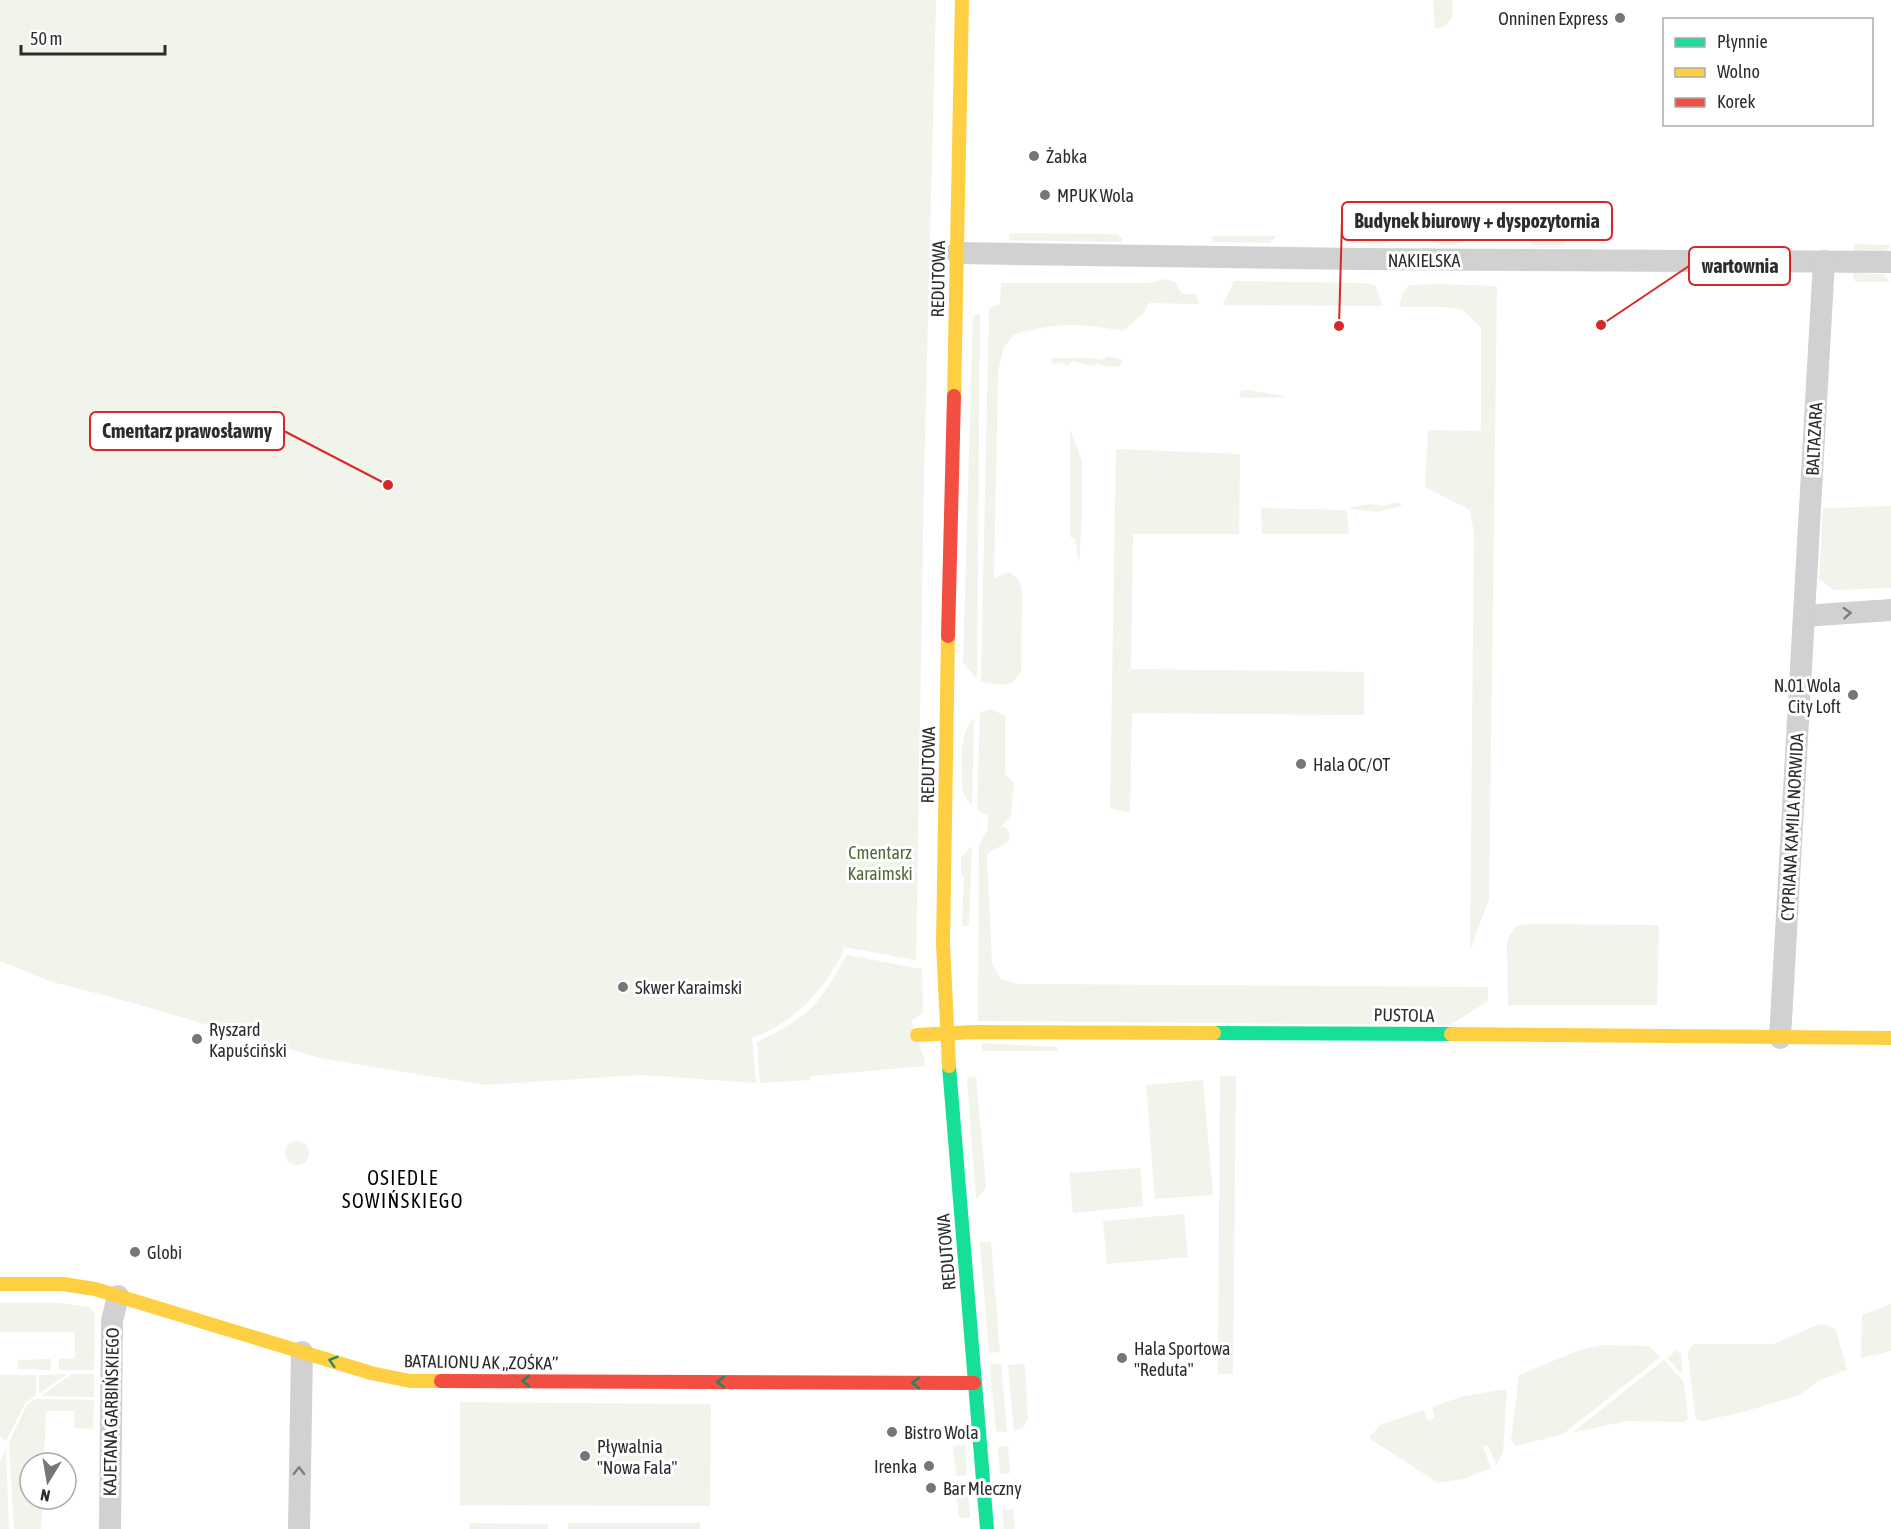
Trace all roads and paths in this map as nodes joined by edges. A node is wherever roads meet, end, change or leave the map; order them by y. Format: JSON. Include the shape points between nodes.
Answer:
{"nodes":[{"id":1,"x":962,"y":0,"type":"edge"},
{"id":2,"x":957,"y":253,"type":"junction"},
{"id":3,"x":1824,"y":261,"type":"junction"},
{"id":4,"x":1891,"y":262,"type":"edge"},
{"id":5,"x":1891,"y":610,"type":"edge"},
{"id":6,"x":1804,"y":616,"type":"junction"},
{"id":7,"x":946,"y":1034,"type":"junction"},
{"id":8,"x":917,"y":1035,"type":"dead end"},
{"id":9,"x":1780,"y":1038,"type":"junction"},
{"id":10,"x":1891,"y":1038,"type":"edge"},
{"id":11,"x":0,"y":1284,"type":"edge"},
{"id":12,"x":118,"y":1296,"type":"junction"},
{"id":13,"x":302,"y":1352,"type":"junction"},
{"id":14,"x":974,"y":1383,"type":"junction"},
{"id":15,"x":110,"y":1529,"type":"edge"},
{"id":16,"x":298,"y":1529,"type":"edge"},
{"id":17,"x":987,"y":1529,"type":"edge"}],
"edges":[{"from":1,"to":2,"type":"street","name":"REDUTOWA"},
{"from":2,"to":3,"type":"street","name":"NAKIELSKA","via":[[1357,260]]},
{"from":2,"to":7,"type":"street","name":"REDUTOWA","via":[[943,944]]},
{"from":3,"to":4,"type":"street","name":"NAKIELSKA"},
{"from":3,"to":6,"type":"street","name":"BALTAZARA"},
{"from":6,"to":5,"type":"street","one_way":true},
{"from":6,"to":9,"type":"street","name":"CYPRIANA KAMILA NORWIDA"},
{"from":7,"to":8,"type":"street","name":"PUSTOLA"},
{"from":7,"to":9,"type":"street","name":"PUSTOLA","via":[[1380,1033]]},
{"from":7,"to":14,"type":"street","name":"REDUTOWA"},
{"from":9,"to":10,"type":"street","name":"PUSTOLA"},
{"from":11,"to":12,"type":"street","name":"BATALIONU AK „ZOŚKA”","via":[[74,1286]]},
{"from":12,"to":13,"type":"street","name":"BATALIONU AK „ZOŚKA”"},
{"from":12,"to":15,"type":"street","name":"KAJETANA GARBIŃSKIEGO","via":[[112,1321]]},
{"from":14,"to":13,"type":"street","name":"BATALIONU AK „ZOŚKA”","one_way":true,"via":[[410,1381]]},
{"from":16,"to":13,"type":"street","one_way":true},
{"from":14,"to":17,"type":"street","name":"REDUTOWA"}]}
